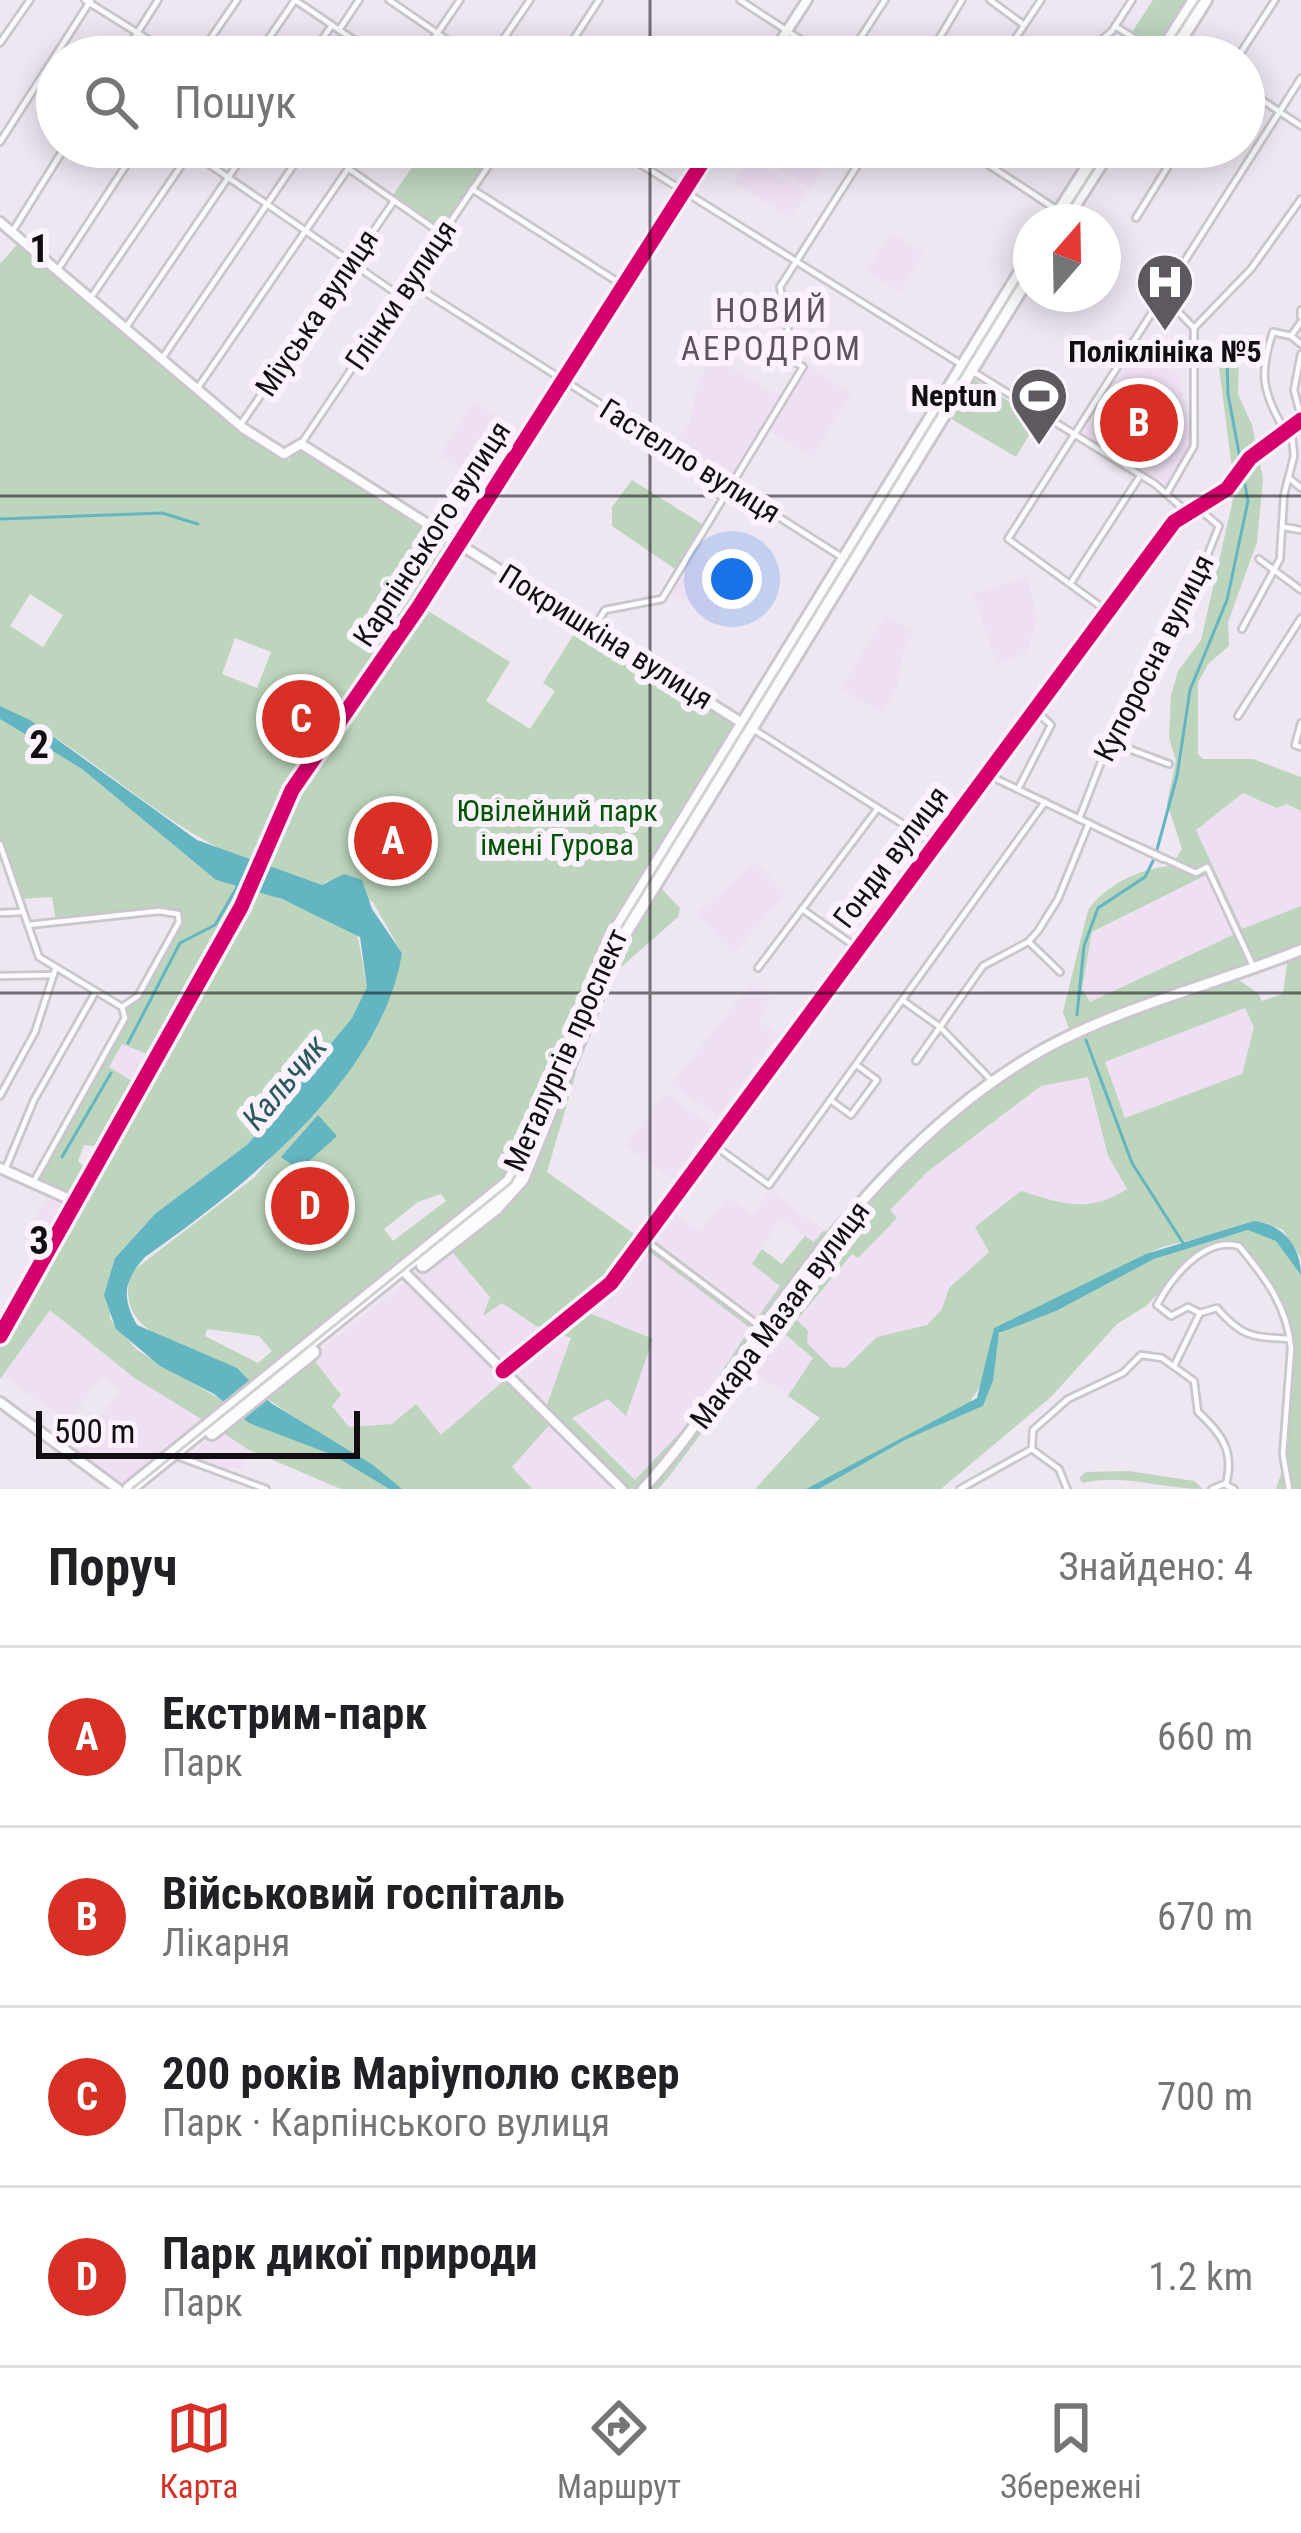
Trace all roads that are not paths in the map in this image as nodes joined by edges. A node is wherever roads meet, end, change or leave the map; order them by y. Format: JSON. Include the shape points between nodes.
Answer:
{"nodes":[{"id":1,"x":30,"y":0,"type":"edge"},
{"id":2,"x":158,"y":0,"type":"edge"},
{"id":3,"x":237,"y":0,"type":"edge"},
{"id":4,"x":295,"y":0,"type":"edge"},
{"id":5,"x":359,"y":0,"type":"edge"},
{"id":6,"x":389,"y":0,"type":"edge"},
{"id":7,"x":460,"y":0,"type":"edge"},
{"id":8,"x":530,"y":0,"type":"edge"},
{"id":9,"x":599,"y":0,"type":"edge"},
{"id":10,"x":740,"y":0,"type":"edge"},
{"id":11,"x":807,"y":0,"type":"edge"},
{"id":12,"x":885,"y":0,"type":"edge"},
{"id":13,"x":962,"y":0,"type":"edge"},
{"id":14,"x":990,"y":0,"type":"edge"},
{"id":15,"x":1041,"y":0,"type":"edge"},
{"id":16,"x":1132,"y":0,"type":"edge"},
{"id":17,"x":1196,"y":0,"type":"edge"},
{"id":18,"x":1205,"y":0,"type":"edge"},
{"id":19,"x":1275,"y":0,"type":"edge"},
{"id":20,"x":88,"y":1,"type":"edge"},
{"id":21,"x":332,"y":25,"type":"junction"},
{"id":22,"x":1024,"y":25,"type":"junction"},
{"id":23,"x":1115,"y":26,"type":"junction"},
{"id":24,"x":339,"y":30,"type":"junction"},
{"id":25,"x":787,"y":31,"type":"junction"},
{"id":26,"x":137,"y":33,"type":"junction"},
{"id":27,"x":437,"y":33,"type":"junction"},
{"id":28,"x":66,"y":36,"type":"edge"},
{"id":29,"x":135,"y":36,"type":"edge"},
{"id":30,"x":142,"y":36,"type":"edge"},
{"id":31,"x":212,"y":36,"type":"edge"},
{"id":32,"x":270,"y":36,"type":"edge"},
{"id":33,"x":324,"y":36,"type":"edge"},
{"id":34,"x":346,"y":36,"type":"edge"},
{"id":35,"x":435,"y":36,"type":"edge"},
{"id":36,"x":441,"y":36,"type":"edge"},
{"id":37,"x":505,"y":36,"type":"edge"},
{"id":38,"x":576,"y":36,"type":"edge"},
{"id":39,"x":784,"y":36,"type":"edge"},
{"id":40,"x":795,"y":36,"type":"edge"},
{"id":41,"x":862,"y":36,"type":"edge"},
{"id":42,"x":941,"y":36,"type":"edge"},
{"id":43,"x":1017,"y":36,"type":"edge"},
{"id":44,"x":1104,"y":36,"type":"edge"},
{"id":45,"x":1131,"y":36,"type":"edge"},
{"id":46,"x":1175,"y":36,"type":"edge"},
{"id":47,"x":1178,"y":36,"type":"edge"},
{"id":48,"x":1252,"y":36,"type":"edge"},
{"id":49,"x":0,"y":44,"type":"edge"},
{"id":50,"x":1301,"y":78,"type":"edge"},
{"id":51,"x":36,"y":84,"type":"edge"},
{"id":52,"x":1265,"y":102,"type":"edge"},
{"id":53,"x":1279,"y":112,"type":"junction"},
{"id":54,"x":1301,"y":126,"type":"edge"},
{"id":55,"x":1265,"y":134,"type":"edge"},
{"id":56,"x":0,"y":142,"type":"edge"},
{"id":57,"x":52,"y":168,"type":"edge"},
{"id":58,"x":125,"y":168,"type":"edge"},
{"id":59,"x":177,"y":168,"type":"edge"},
{"id":60,"x":215,"y":168,"type":"edge"},
{"id":61,"x":235,"y":168,"type":"edge"},
{"id":62,"x":292,"y":168,"type":"edge"},
{"id":63,"x":487,"y":168,"type":"edge"},
{"id":64,"x":647,"y":168,"type":"edge"},
{"id":65,"x":699,"y":168,"type":"edge"},
{"id":66,"x":856,"y":168,"type":"edge"},
{"id":67,"x":991,"y":168,"type":"edge"},
{"id":68,"x":1089,"y":168,"type":"edge"},
{"id":69,"x":1097,"y":168,"type":"edge"},
{"id":70,"x":1167,"y":168,"type":"edge"},
{"id":71,"x":1244,"y":168,"type":"edge"},
{"id":72,"x":349,"y":169,"type":"joint"},
{"id":73,"x":228,"y":178,"type":"junction"},
{"id":74,"x":472,"y":189,"type":"junction"},
{"id":75,"x":684,"y":191,"type":"junction"},
{"id":76,"x":1301,"y":199,"type":"edge"},
{"id":77,"x":394,"y":201,"type":"junction"},
{"id":78,"x":267,"y":204,"type":"junction"},
{"id":79,"x":1041,"y":204,"type":"edge"},
{"id":80,"x":1069,"y":204,"type":"edge"},
{"id":81,"x":1071,"y":204,"type":"edge"},
{"id":82,"x":1136,"y":218,"type":"dead end"},
{"id":83,"x":0,"y":222,"type":"edge"},
{"id":84,"x":304,"y":230,"type":"junction"},
{"id":85,"x":12,"y":232,"type":"junction"},
{"id":86,"x":442,"y":234,"type":"junction"},
{"id":87,"x":796,"y":261,"type":"junction"},
{"id":88,"x":352,"y":263,"type":"junction"},
{"id":89,"x":57,"y":271,"type":"junction"},
{"id":90,"x":409,"y":282,"type":"junction"},
{"id":91,"x":624,"y":286,"type":"junction"},
{"id":92,"x":1013,"y":286,"type":"edge"},
{"id":93,"x":400,"y":296,"type":"junction"},
{"id":94,"x":1163,"y":296,"type":"junction"},
{"id":95,"x":1013,"y":298,"type":"edge"},
{"id":96,"x":90,"y":300,"type":"junction"},
{"id":97,"x":1301,"y":317,"type":"edge"},
{"id":98,"x":1194,"y":328,"type":"junction"},
{"id":99,"x":124,"y":330,"type":"junction"},
{"id":100,"x":1291,"y":336,"type":"junction"},
{"id":101,"x":1301,"y":344,"type":"edge"},
{"id":102,"x":1301,"y":354,"type":"edge"},
{"id":103,"x":160,"y":362,"type":"junction"},
{"id":104,"x":964,"y":367,"type":"junction"},
{"id":105,"x":563,"y":381,"type":"junction"},
{"id":106,"x":196,"y":391,"type":"junction"},
{"id":107,"x":1301,"y":418,"type":"edge"},
{"id":108,"x":240,"y":426,"type":"junction"},
{"id":109,"x":1287,"y":427,"type":"junction"},
{"id":110,"x":1075,"y":435,"type":"junction"},
{"id":111,"x":301,"y":444,"type":"junction"},
{"id":112,"x":1140,"y":476,"type":"junction"},
{"id":113,"x":1288,"y":478,"type":"junction"},
{"id":114,"x":729,"y":486,"type":"junction"},
{"id":115,"x":1301,"y":488,"type":"edge"},
{"id":116,"x":1167,"y":493,"type":"junction"},
{"id":117,"x":1197,"y":507,"type":"junction"},
{"id":118,"x":1187,"y":512,"type":"junction"},
{"id":119,"x":1284,"y":527,"type":"junction"},
{"id":120,"x":1301,"y":530,"type":"edge"},
{"id":121,"x":460,"y":544,"type":"junction"},
{"id":122,"x":1259,"y":559,"type":"dead end"},
{"id":123,"x":846,"y":560,"type":"junction"},
{"id":124,"x":1274,"y":571,"type":"junction"},
{"id":125,"x":1072,"y":581,"type":"junction"},
{"id":126,"x":1301,"y":590,"type":"edge"},
{"id":127,"x":1107,"y":610,"type":"junction"},
{"id":128,"x":1301,"y":618,"type":"edge"},
{"id":129,"x":593,"y":628,"type":"junction"},
{"id":130,"x":1242,"y":629,"type":"dead end"},
{"id":131,"x":1034,"y":709,"type":"junction"},
{"id":132,"x":1238,"y":716,"type":"dead end"},
{"id":133,"x":1301,"y":723,"type":"edge"},
{"id":134,"x":746,"y":725,"type":"junction"},
{"id":135,"x":1108,"y":741,"type":"junction"},
{"id":136,"x":1298,"y":746,"type":"edge"},
{"id":137,"x":1169,"y":764,"type":"dead end"},
{"id":138,"x":986,"y":774,"type":"junction"},
{"id":139,"x":1018,"y":789,"type":"junction"},
{"id":140,"x":1045,"y":802,"type":"junction"},
{"id":141,"x":878,"y":808,"type":"junction"},
{"id":142,"x":1079,"y":819,"type":"junction"},
{"id":143,"x":1089,"y":824,"type":"junction"},
{"id":144,"x":936,"y":845,"type":"junction"},
{"id":145,"x":1,"y":847,"type":"edge"},
{"id":146,"x":802,"y":909,"type":"junction"},
{"id":147,"x":23,"y":912,"type":"junction"},
{"id":148,"x":0,"y":914,"type":"edge"},
{"id":149,"x":28,"y":926,"type":"junction"},
{"id":150,"x":1028,"y":942,"type":"junction"},
{"id":151,"x":856,"y":946,"type":"junction"},
{"id":152,"x":1301,"y":950,"type":"edge"},
{"id":153,"x":758,"y":968,"type":"dead end"},
{"id":154,"x":1254,"y":968,"type":"junction"},
{"id":155,"x":1060,"y":972,"type":"dead end"},
{"id":156,"x":54,"y":973,"type":"junction"},
{"id":157,"x":0,"y":976,"type":"edge"},
{"id":158,"x":96,"y":992,"type":"junction"},
{"id":159,"x":905,"y":1002,"type":"junction"},
{"id":160,"x":122,"y":1007,"type":"junction"},
{"id":161,"x":940,"y":1028,"type":"junction"},
{"id":162,"x":916,"y":1060,"type":"dead end"},
{"id":163,"x":858,"y":1066,"type":"junction"},
{"id":164,"x":0,"y":1073,"type":"edge"},
{"id":165,"x":9,"y":1077,"type":"junction"},
{"id":166,"x":994,"y":1083,"type":"junction"},
{"id":167,"x":0,"y":1096,"type":"edge"},
{"id":168,"x":832,"y":1101,"type":"junction"},
{"id":169,"x":711,"y":1143,"type":"junction"},
{"id":170,"x":3,"y":1169,"type":"edge"},
{"id":171,"x":34,"y":1182,"type":"junction"},
{"id":172,"x":76,"y":1202,"type":"junction"},
{"id":173,"x":642,"y":1238,"type":"junction"},
{"id":174,"x":405,"y":1274,"type":"junction"},
{"id":175,"x":1200,"y":1312,"type":"junction"},
{"id":176,"x":762,"y":1328,"type":"junction"},
{"id":177,"x":0,"y":1336,"type":"edge"},
{"id":178,"x":1290,"y":1340,"type":"junction"},
{"id":179,"x":1174,"y":1367,"type":"junction"},
{"id":180,"x":503,"y":1371,"type":"junction"},
{"id":181,"x":0,"y":1402,"type":"edge"},
{"id":182,"x":1032,"y":1449,"type":"junction"},
{"id":183,"x":177,"y":1456,"type":"junction"},
{"id":184,"x":1226,"y":1484,"type":"junction"},
{"id":185,"x":118,"y":1489,"type":"edge"},
{"id":186,"x":129,"y":1489,"type":"edge"},
{"id":187,"x":140,"y":1489,"type":"edge"},
{"id":188,"x":266,"y":1489,"type":"edge"},
{"id":189,"x":622,"y":1489,"type":"edge"},
{"id":190,"x":643,"y":1489,"type":"edge"},
{"id":191,"x":960,"y":1489,"type":"edge"},
{"id":192,"x":1067,"y":1489,"type":"edge"},
{"id":193,"x":1212,"y":1489,"type":"edge"},
{"id":194,"x":1234,"y":1489,"type":"edge"},
{"id":195,"x":1289,"y":1489,"type":"edge"}],
"edges":[{"from":1,"to":49,"type":"street"},
{"from":2,"to":26,"type":"street"},
{"from":3,"to":31,"type":"street"},
{"from":4,"to":21,"type":"street"},
{"from":4,"to":32,"type":"street"},
{"from":5,"to":24,"type":"street"},
{"from":6,"to":27,"type":"street"},
{"from":7,"to":27,"type":"street"},
{"from":8,"to":37,"type":"street"},
{"from":9,"to":38,"type":"street"},
{"from":10,"to":25,"type":"street"},
{"from":11,"to":25,"type":"street"},
{"from":12,"to":41,"type":"street"},
{"from":13,"to":42,"type":"street"},
{"from":14,"to":22,"type":"street"},
{"from":15,"to":22,"type":"street"},
{"from":16,"to":23,"type":"street"},
{"from":17,"to":46,"type":"main road"},
{"from":18,"to":47,"type":"main road"},
{"from":19,"to":48,"type":"street"},
{"from":20,"to":26,"type":"street"},
{"from":20,"to":28,"type":"street"},
{"from":21,"to":24,"type":"street"},
{"from":21,"to":33,"type":"street"},
{"from":22,"to":43,"type":"street"},
{"from":23,"to":44,"type":"street"},
{"from":23,"to":45,"type":"street"},
{"from":24,"to":34,"type":"street"},
{"from":25,"to":39,"type":"street"},
{"from":25,"to":40,"type":"street"},
{"from":26,"to":29,"type":"street"},
{"from":26,"to":30,"type":"street"},
{"from":27,"to":35,"type":"street"},
{"from":27,"to":36,"type":"street"},
{"from":50,"to":53,"type":"street"},
{"from":51,"to":56,"type":"street"},
{"from":52,"to":53,"type":"street"},
{"from":53,"to":54,"type":"street"},
{"from":53,"to":55,"type":"street"},
{"from":57,"to":85,"type":"street"},
{"from":58,"to":89,"type":"street"},
{"from":59,"to":96,"type":"street"},
{"from":60,"to":73,"type":"street"},
{"from":61,"to":73,"type":"street"},
{"from":62,"to":78,"type":"street"},
{"from":63,"to":74,"type":"street","name":"Глінки вулиця"},
{"from":64,"to":75,"type":"street"},
{"from":65,"to":75,"type":"street","name":"Карпінського вулиця"},
{"from":66,"to":87,"type":"street"},
{"from":67,"to":79,"type":"street"},
{"from":68,"to":80,"type":"main road"},
{"from":69,"to":81,"type":"main road"},
{"from":70,"to":82,"type":"street"},
{"from":71,"to":94,"type":"street"},
{"from":72,"to":77,"type":"street","name":"Міуська вулиця"},
{"from":72,"to":84,"type":"street"},
{"from":73,"to":78,"type":"street"},
{"from":73,"to":99,"type":"street"},
{"from":74,"to":86,"type":"street","name":"Глінки вулиця"},
{"from":74,"to":91,"type":"street"},
{"from":75,"to":87,"type":"street"},
{"from":75,"to":91,"type":"street","name":"Карпінського вулиця"},
{"from":76,"to":98,"type":"street","via":[[1252,269]]},
{"from":77,"to":86,"type":"street","name":"Міуська вулиця"},
{"from":77,"to":88,"type":"street","name":"Міуська вулиця"},
{"from":78,"to":84,"type":"street"},
{"from":78,"to":103,"type":"street"},
{"from":83,"to":85,"type":"street","name":"Покришкіна вулиця"},
{"from":84,"to":88,"type":"street"},
{"from":84,"to":106,"type":"street"},
{"from":85,"to":89,"type":"street","name":"Покришкіна вулиця"},
{"from":86,"to":90,"type":"street","name":"Глінки вулиця"},
{"from":87,"to":104,"type":"street"},
{"from":87,"to":114,"type":"street","via":[[780,287],[788,330],[776,350],[803,367]]},
{"from":88,"to":93,"type":"street"},
{"from":88,"to":108,"type":"street","name":"Міуська вулиця"},
{"from":89,"to":96,"type":"street","name":"Покришкіна вулиця"},
{"from":90,"to":93,"type":"street","name":"Глінки вулиця"},
{"from":90,"to":105,"type":"street","name":"Гастелло вулиця"},
{"from":91,"to":105,"type":"street","name":"Карпінського вулиця"},
{"from":92,"to":104,"type":"main road","name":"Металургів проспект"},
{"from":93,"to":111,"type":"street","name":"Глінки вулиця"},
{"from":94,"to":98,"type":"street"},
{"from":94,"to":110,"type":"street"},
{"from":95,"to":104,"type":"main road","name":"Металургів проспект"},
{"from":96,"to":99,"type":"street","name":"Покришкіна вулиця"},
{"from":97,"to":100,"type":"street"},
{"from":98,"to":116,"type":"street","via":[[1194,446]]},
{"from":99,"to":103,"type":"street","name":"Покришкіна вулиця"},
{"from":100,"to":101,"type":"street"},
{"from":100,"to":109,"type":"street","via":[[1273,332],[1262,371],[1263,391]]},
{"from":102,"to":107,"type":"street","via":[[1294,390]]},
{"from":103,"to":106,"type":"street","name":"Покришкіна вулиця"},
{"from":104,"to":110,"type":"street"},
{"from":104,"to":123,"type":"main road","name":"Металургів проспект"},
{"from":105,"to":114,"type":"street","name":"Гастелло вулиця"},
{"from":105,"to":121,"type":"street","name":"Карпінського вулиця"},
{"from":106,"to":108,"type":"street","name":"Покришкіна вулиця"},
{"from":107,"to":109,"type":"street"},
{"from":108,"to":111,"type":"street","name":"Покришкіна вулиця","via":[[284,454]]},
{"from":109,"to":113,"type":"street","via":[[1294,456]]},
{"from":109,"to":117,"type":"street","via":[[1227,489]]},
{"from":110,"to":112,"type":"street"},
{"from":110,"to":125,"type":"street","via":[[1008,539]]},
{"from":111,"to":121,"type":"street","name":"Покришкіна вулиця"},
{"from":112,"to":116,"type":"street"},
{"from":112,"to":125,"type":"street"},
{"from":113,"to":115,"type":"street"},
{"from":113,"to":119,"type":"street"},
{"from":114,"to":123,"type":"street","name":"Гастелло вулиця"},
{"from":114,"to":129,"type":"street","via":[[662,599],[605,610]]},
{"from":116,"to":118,"type":"street"},
{"from":117,"to":118,"type":"street"},
{"from":117,"to":135,"type":"street","name":"Купоросна вулиця","via":[[1220,526],[1187,607]]},
{"from":118,"to":127,"type":"street","name":"Гонди вулиця"},
{"from":119,"to":120,"type":"street"},
{"from":119,"to":124,"type":"street"},
{"from":121,"to":129,"type":"street","name":"Покришкіна вулиця"},
{"from":121,"to":172,"type":"street","name":"Карпінського вулиця","via":[[292,790],[248,891]]},
{"from":122,"to":124,"type":"street"},
{"from":123,"to":134,"type":"main road","name":"Металургів проспект"},
{"from":124,"to":126,"type":"street"},
{"from":124,"to":130,"type":"street"},
{"from":125,"to":127,"type":"street"},
{"from":127,"to":131,"type":"street","name":"Гонди вулиця"},
{"from":128,"to":132,"type":"street"},
{"from":129,"to":134,"type":"street","name":"Покришкіна вулиця"},
{"from":131,"to":138,"type":"street","name":"Гонди вулиця"},
{"from":131,"to":139,"type":"street","via":[[1051,724]]},
{"from":133,"to":136,"type":"street"},
{"from":134,"to":141,"type":"street","name":"Покришкіна вулиця"},
{"from":134,"to":174,"type":"main road","name":"Металургів проспект","via":[[614,953],[522,1179],[496,1208]]},
{"from":135,"to":137,"type":"street"},
{"from":135,"to":142,"type":"street","name":"Купоросна вулиця"},
{"from":138,"to":139,"type":"street"},
{"from":138,"to":144,"type":"street","name":"Гонди вулиця"},
{"from":139,"to":140,"type":"street"},
{"from":140,"to":142,"type":"street"},
{"from":140,"to":159,"type":"street"},
{"from":141,"to":144,"type":"street","name":"Покришкіна вулиця"},
{"from":141,"to":146,"type":"street"},
{"from":142,"to":143,"type":"street"},
{"from":143,"to":150,"type":"street","via":[[1058,899]]},
{"from":143,"to":154,"type":"street","via":[[1196,873],[1207,868]]},
{"from":144,"to":151,"type":"street","name":"Гонди вулиця"},
{"from":145,"to":147,"type":"street"},
{"from":146,"to":151,"type":"street"},
{"from":146,"to":153,"type":"street"},
{"from":147,"to":148,"type":"street"},
{"from":147,"to":149,"type":"street"},
{"from":149,"to":156,"type":"street","via":[[34,950]]},
{"from":149,"to":160,"type":"street","via":[[178,914],[143,989]]},
{"from":150,"to":155,"type":"street"},
{"from":150,"to":161,"type":"street","via":[[974,975]]},
{"from":151,"to":169,"type":"street","name":"Гонди вулиця"},
{"from":152,"to":154,"type":"main road","name":"Макара Мазая вулиця"},
{"from":154,"to":166,"type":"main road","name":"Макара Мазая вулиця","via":[[1071,1036]]},
{"from":156,"to":157,"type":"street"},
{"from":156,"to":158,"type":"street"},
{"from":156,"to":165,"type":"street"},
{"from":158,"to":160,"type":"street"},
{"from":158,"to":170,"type":"street"},
{"from":159,"to":161,"type":"street"},
{"from":159,"to":163,"type":"street"},
{"from":160,"to":171,"type":"street","via":[[125,1018]]},
{"from":161,"to":162,"type":"street"},
{"from":161,"to":166,"type":"street"},
{"from":163,"to":168,"type":"street"},
{"from":163,"to":168,"type":"street","via":[[877,1080],[850,1115]]},
{"from":164,"to":165,"type":"street"},
{"from":165,"to":167,"type":"street"},
{"from":166,"to":176,"type":"main road","name":"Макара Мазая вулиця","via":[[901,1161]]},
{"from":168,"to":169,"type":"street","via":[[770,1185]]},
{"from":169,"to":173,"type":"street","name":"Гонди вулиця"},
{"from":170,"to":171,"type":"street"},
{"from":171,"to":172,"type":"street"},
{"from":172,"to":177,"type":"street","name":"Карпінського вулиця"},
{"from":173,"to":176,"type":"street"},
{"from":173,"to":180,"type":"street","name":"Гонди вулиця","via":[[611,1282]]},
{"from":174,"to":180,"type":"street"},
{"from":174,"to":183,"type":"main road","name":"Металургів проспект"},
{"from":175,"to":178,"type":"street","via":[[1219,1308],[1242,1332]]},
{"from":175,"to":178,"type":"street","via":[[1188,1307],[1171,1316],[1157,1307],[1201,1253],[1236,1245],[1282,1305]]},
{"from":175,"to":179,"type":"street"},
{"from":176,"to":190,"type":"main road","name":"Макара Мазая вулиця"},
{"from":178,"to":195,"type":"street","via":[[1282,1454]]},
{"from":179,"to":182,"type":"street","via":[[1145,1354],[1068,1399],[1033,1430]]},
{"from":179,"to":184,"type":"street","via":[[1194,1381],[1199,1415],[1225,1443]]},
{"from":180,"to":189,"type":"street"},
{"from":181,"to":185,"type":"street"},
{"from":182,"to":191,"type":"street"},
{"from":182,"to":192,"type":"street","via":[[1059,1469]]},
{"from":183,"to":186,"type":"main road","name":"Металургів проспект"},
{"from":183,"to":187,"type":"main road","name":"Металургів проспект"},
{"from":183,"to":188,"type":"street"},
{"from":184,"to":193,"type":"street"},
{"from":184,"to":194,"type":"street"}]}
